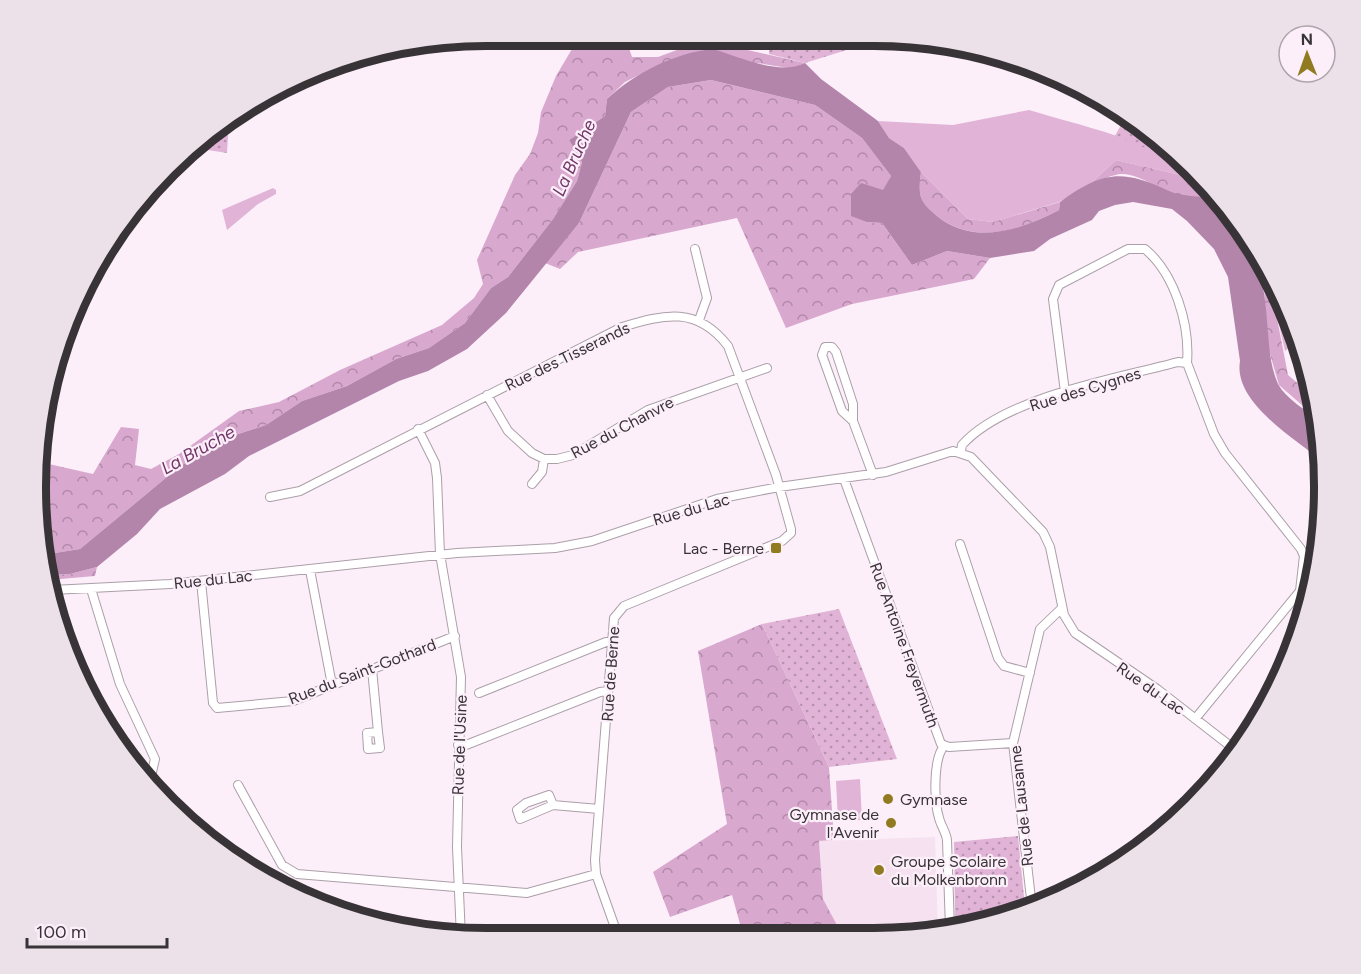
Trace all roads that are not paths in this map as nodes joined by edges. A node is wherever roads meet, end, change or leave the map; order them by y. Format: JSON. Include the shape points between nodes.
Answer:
{"nodes":[{"id":1,"x":695,"y":249,"type":"dead end"},
{"id":2,"x":699,"y":320,"type":"junction"},
{"id":3,"x":1187,"y":363,"type":"junction"},
{"id":4,"x":767,"y":368,"type":"dead end"},
{"id":5,"x":740,"y":379,"type":"junction"},
{"id":6,"x":1065,"y":392,"type":"junction"},
{"id":7,"x":487,"y":395,"type":"junction"},
{"id":8,"x":853,"y":421,"type":"junction"},
{"id":9,"x":418,"y":429,"type":"junction"},
{"id":10,"x":961,"y":451,"type":"junction"},
{"id":11,"x":544,"y":459,"type":"junction"},
{"id":12,"x":873,"y":475,"type":"junction"},
{"id":13,"x":844,"y":478,"type":"junction"},
{"id":14,"x":532,"y":483,"type":"dead end"},
{"id":15,"x":779,"y":487,"type":"junction"},
{"id":16,"x":270,"y":497,"type":"dead end"},
{"id":17,"x":960,"y":544,"type":"dead end"},
{"id":18,"x":440,"y":554,"type":"junction"},
{"id":19,"x":310,"y":570,"type":"junction"},
{"id":20,"x":201,"y":581,"type":"junction"},
{"id":21,"x":91,"y":589,"type":"junction"},
{"id":22,"x":59,"y":590,"type":"edge"},
{"id":23,"x":1062,"y":608,"type":"junction"},
{"id":24,"x":455,"y":636,"type":"junction"},
{"id":25,"x":611,"y":642,"type":"junction"},
{"id":26,"x":372,"y":669,"type":"junction"},
{"id":27,"x":1030,"y":673,"type":"junction"},
{"id":28,"x":332,"y":685,"type":"junction"},
{"id":29,"x":608,"y":691,"type":"junction"},
{"id":30,"x":479,"y":693,"type":"dead end"},
{"id":31,"x":1195,"y":718,"type":"junction"},
{"id":32,"x":378,"y":732,"type":"dead end"},
{"id":33,"x":1013,"y":743,"type":"junction"},
{"id":34,"x":458,"y":745,"type":"junction"},
{"id":35,"x":944,"y":746,"type":"junction"},
{"id":36,"x":1230,"y":746,"type":"edge"},
{"id":37,"x":152,"y":772,"type":"edge"},
{"id":38,"x":238,"y":785,"type":"dead end"},
{"id":39,"x":553,"y":805,"type":"dead end"},
{"id":40,"x":599,"y":809,"type":"junction"},
{"id":41,"x":596,"y":874,"type":"junction"},
{"id":42,"x":460,"y":888,"type":"junction"},
{"id":43,"x":1031,"y":898,"type":"edge"},
{"id":44,"x":950,"y":921,"type":"edge"},
{"id":45,"x":460,"y":927,"type":"edge"},
{"id":46,"x":615,"y":928,"type":"edge"}],
"edges":[{"from":1,"to":2,"type":"street","via":[[707,298]]},
{"from":2,"to":5,"type":"street","via":[[716,330],[728,346]]},
{"from":2,"to":7,"type":"street","name":"Rue des Tisserands","via":[[663,317],[622,327]]},
{"from":3,"to":6,"type":"street","name":"Rue des Cygnes","via":[[1178,362]]},
{"from":3,"to":6,"type":"street","via":[[1188,348],[1176,294],[1157,259],[1145,249],[1128,249],[1059,285],[1053,299]]},
{"from":3,"to":31,"type":"street","name":"Rue du Lac","via":[[1225,453],[1304,556],[1300,591]]},
{"from":4,"to":5,"type":"street","name":"Rue du Chanvre"},
{"from":5,"to":11,"type":"street","name":"Rue du Chanvre","via":[[648,410],[573,455]]},
{"from":5,"to":15,"type":"street"},
{"from":6,"to":10,"type":"street","name":"Rue des Cygnes","via":[[1028,405],[980,430],[962,445]]},
{"from":7,"to":9,"type":"street","name":"Rue des Tisserands"},
{"from":7,"to":11,"type":"street","via":[[508,431]]},
{"from":8,"to":8,"type":"street","via":[[842,411],[822,355],[825,347],[836,352],[853,404]]},
{"from":8,"to":12,"type":"street"},
{"from":9,"to":16,"type":"street","name":"Rue des Tisserands","via":[[300,491]]},
{"from":9,"to":18,"type":"street","name":"Rue de l'Usine","via":[[438,478]]},
{"from":10,"to":12,"type":"street","name":"Rue du Lac"},
{"from":10,"to":23,"type":"street","name":"Rue du Lac","via":[[977,462],[1043,532],[1050,547]]},
{"from":11,"to":14,"type":"street","via":[[542,472]]},
{"from":12,"to":13,"type":"street","name":"Rue du Lac"},
{"from":13,"to":15,"type":"street","name":"Rue du Lac"},
{"from":13,"to":35,"type":"street","name":"Rue Antoine Freyermuth"},
{"from":15,"to":18,"type":"street","name":"Rue du Lac","via":[[692,506],[568,546]]},
{"from":15,"to":25,"type":"street","name":"Rue de Berne","via":[[791,524],[788,537],[624,606],[614,618]]},
{"from":17,"to":27,"type":"street","via":[[998,658],[1004,666]]},
{"from":18,"to":19,"type":"street","name":"Rue du Lac"},
{"from":18,"to":24,"type":"street","name":"Rue de l'Usine"},
{"from":19,"to":20,"type":"street","name":"Rue du Lac"},
{"from":19,"to":28,"type":"street"},
{"from":20,"to":21,"type":"street","name":"Rue du Lac"},
{"from":20,"to":28,"type":"street","name":"Rue du Saint-Gothard","via":[[213,703],[217,708],[294,701]]},
{"from":21,"to":22,"type":"street","name":"Rue du Lac"},
{"from":21,"to":37,"type":"street","via":[[120,684],[155,759]]},
{"from":23,"to":27,"type":"street","name":"Rue de Lausanne","via":[[1040,629]]},
{"from":23,"to":31,"type":"street","name":"Rue du Lac","via":[[1067,622],[1088,644]]},
{"from":24,"to":26,"type":"street","name":"Rue du Saint-Gothard"},
{"from":24,"to":34,"type":"street","name":"Rue de l'Usine","via":[[461,677]]},
{"from":25,"to":29,"type":"street","name":"Rue de Berne"},
{"from":25,"to":30,"type":"street"},
{"from":26,"to":28,"type":"street","name":"Rue du Saint-Gothard"},
{"from":26,"to":32,"type":"street"},
{"from":27,"to":33,"type":"street","name":"Rue de Lausanne"},
{"from":29,"to":34,"type":"street"},
{"from":29,"to":40,"type":"street","name":"Rue de Berne"},
{"from":31,"to":36,"type":"street","name":"Rue du Lac"},
{"from":33,"to":35,"type":"street","name":"Rue Antoine Freyermuth"},
{"from":33,"to":43,"type":"street","name":"Rue de Lausanne"},
{"from":34,"to":42,"type":"street","name":"Rue de l'Usine"},
{"from":35,"to":44,"type":"street","via":[[936,762],[939,819],[947,840]]},
{"from":38,"to":42,"type":"street","via":[[282,865],[297,874]]},
{"from":39,"to":40,"type":"street"},
{"from":40,"to":41,"type":"street","name":"Rue de Berne"},
{"from":41,"to":42,"type":"street","via":[[527,894]]},
{"from":41,"to":46,"type":"street","name":"Rue de Berne"},
{"from":42,"to":45,"type":"street","name":"Rue de l'Usine"}]}
